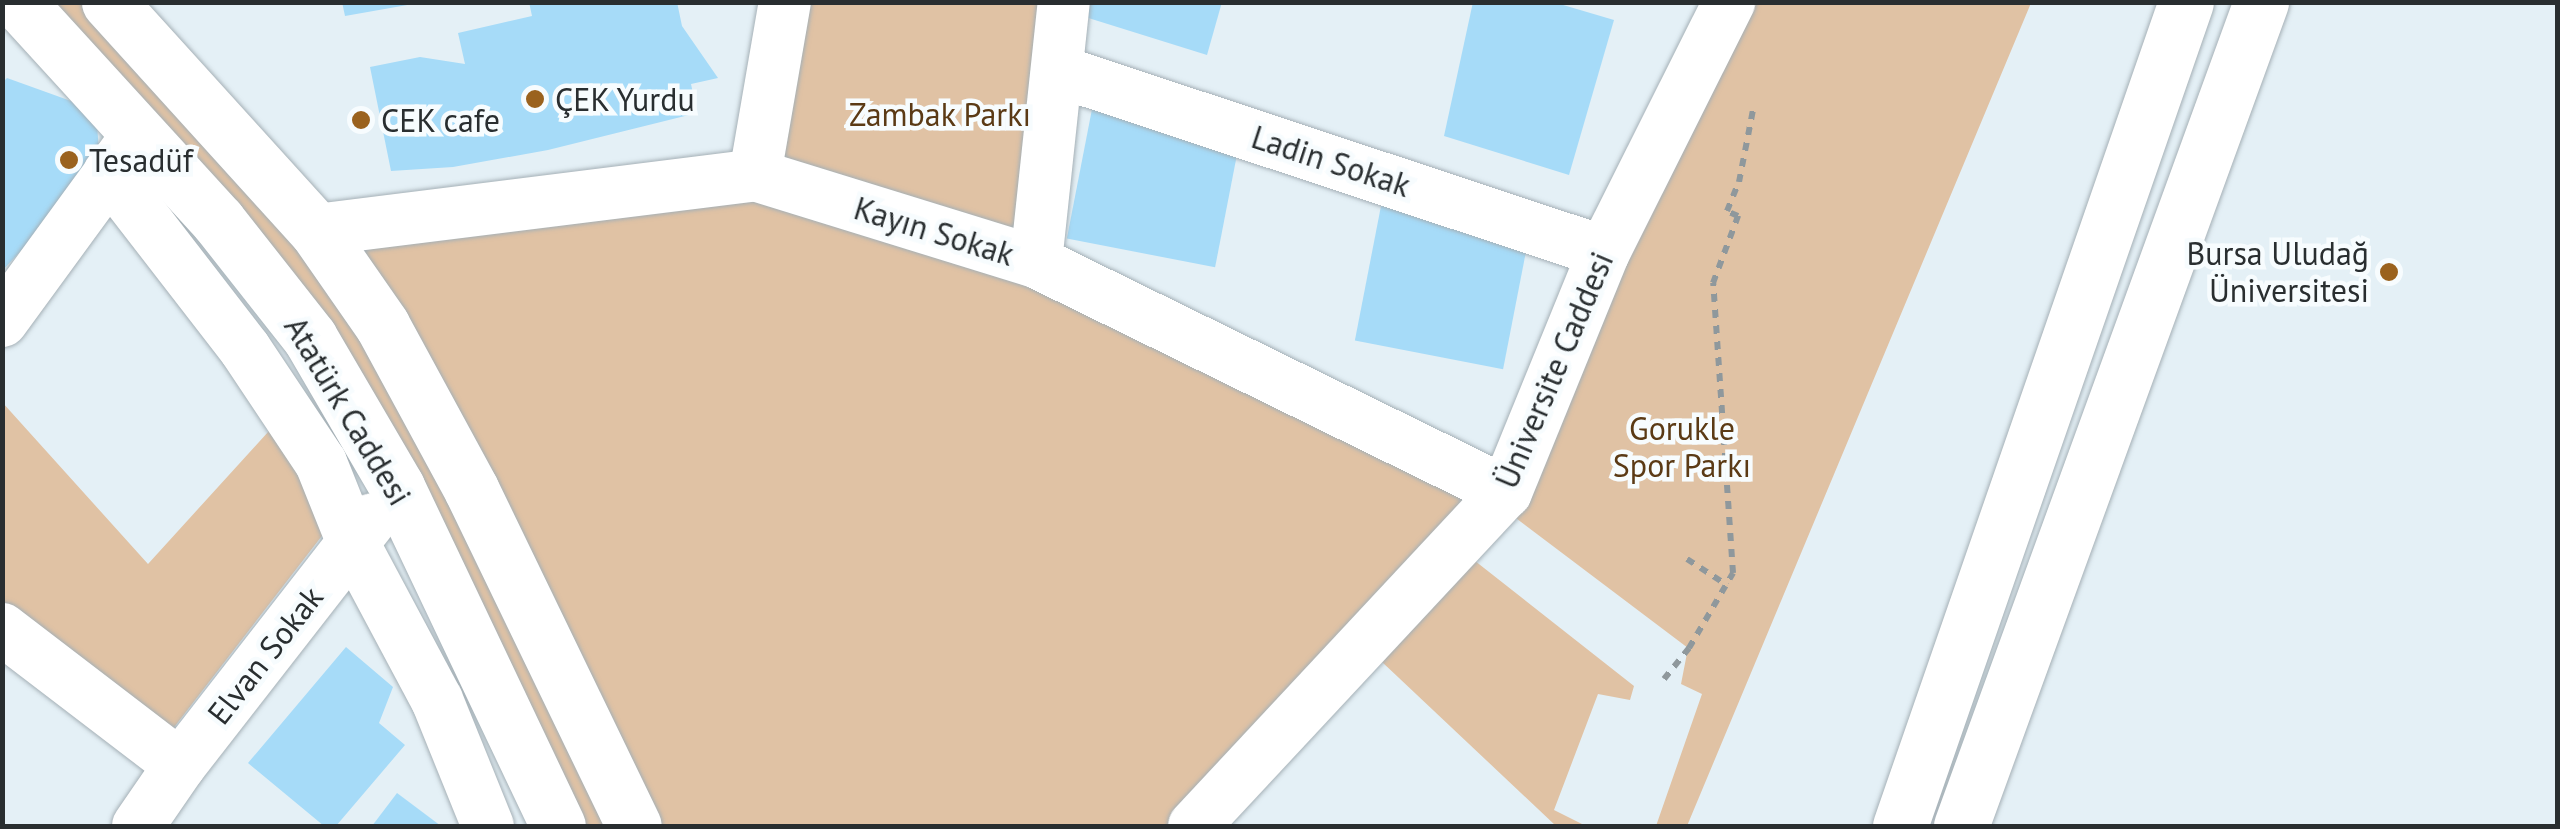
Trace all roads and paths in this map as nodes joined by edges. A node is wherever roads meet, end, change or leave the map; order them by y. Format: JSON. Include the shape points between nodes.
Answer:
{"nodes":[{"id":1,"x":18,"y":2,"type":"edge"},
{"id":2,"x":108,"y":2,"type":"edge"},
{"id":3,"x":785,"y":2,"type":"edge"},
{"id":4,"x":1064,"y":2,"type":"edge"},
{"id":5,"x":1730,"y":2,"type":"edge"},
{"id":6,"x":2186,"y":2,"type":"edge"},
{"id":7,"x":2260,"y":2,"type":"edge"},
{"id":8,"x":1058,"y":71,"type":"junction"},
{"id":9,"x":1754,"y":106,"type":"dead end"},
{"id":10,"x":123,"y":154,"type":"junction"},
{"id":11,"x":755,"y":175,"type":"junction"},
{"id":12,"x":316,"y":230,"type":"junction"},
{"id":13,"x":1604,"y":252,"type":"junction"},
{"id":14,"x":1036,"y":262,"type":"junction"},
{"id":15,"x":2,"y":321,"type":"edge"},
{"id":16,"x":397,"y":487,"type":"junction"},
{"id":17,"x":1506,"y":492,"type":"junction"},
{"id":18,"x":352,"y":543,"type":"junction"},
{"id":19,"x":1687,"y":559,"type":"dead end"},
{"id":20,"x":1727,"y":584,"type":"junction"},
{"id":21,"x":2,"y":629,"type":"edge"},
{"id":22,"x":1664,"y":679,"type":"dead end"},
{"id":23,"x":1996,"y":733,"type":"junction"},
{"id":24,"x":180,"y":764,"type":"junction"},
{"id":25,"x":1901,"y":813,"type":"edge"},
{"id":26,"x":138,"y":826,"type":"edge"},
{"id":27,"x":488,"y":826,"type":"edge"},
{"id":28,"x":558,"y":826,"type":"edge"},
{"id":29,"x":634,"y":826,"type":"edge"},
{"id":30,"x":1194,"y":826,"type":"edge"},
{"id":31,"x":1961,"y":826,"type":"edge"},
{"id":32,"x":1977,"y":826,"type":"edge"}],
"edges":[{"from":1,"to":10,"type":"main road","name":"Atatürk Caddesi"},
{"from":2,"to":12,"type":"main road","name":"Atatürk Caddesi"},
{"from":3,"to":11,"type":"street"},
{"from":4,"to":8,"type":"street"},
{"from":5,"to":13,"type":"street","name":"Üniversite Caddesi"},
{"from":6,"to":25,"type":"main road"},
{"from":7,"to":23,"type":"main road"},
{"from":8,"to":13,"type":"street","name":"Ladin Sokak"},
{"from":8,"to":14,"type":"street"},
{"from":9,"to":20,"type":"path","via":[[1727,212],[1738,216],[1713,284],[1733,574]]},
{"from":10,"to":15,"type":"street"},
{"from":10,"to":16,"type":"main road","name":"Atatürk Caddesi","via":[[218,221],[310,338]]},
{"from":10,"to":18,"type":"street","via":[[322,464]]},
{"from":11,"to":12,"type":"street","name":"Kayın Sokak"},
{"from":11,"to":14,"type":"street","name":"Kayın Sokak"},
{"from":12,"to":29,"type":"main road","name":"Atatürk Caddesi","via":[[382,325],[471,489]]},
{"from":13,"to":17,"type":"street","name":"Üniversite Caddesi"},
{"from":14,"to":17,"type":"street","name":"Kayın Sokak"},
{"from":16,"to":18,"type":"street","name":"Elvan Sokak"},
{"from":16,"to":28,"type":"main road","name":"Atatürk Caddesi"},
{"from":17,"to":30,"type":"street","name":"Üniversite Caddesi"},
{"from":18,"to":24,"type":"street","name":"Elvan Sokak"},
{"from":18,"to":27,"type":"street","via":[[437,700]]},
{"from":19,"to":20,"type":"path"},
{"from":20,"to":22,"type":"path"},
{"from":21,"to":24,"type":"street"},
{"from":23,"to":31,"type":"main road"},
{"from":23,"to":32,"type":"main road"},
{"from":24,"to":26,"type":"street","name":"Elvan Sokak"}]}
